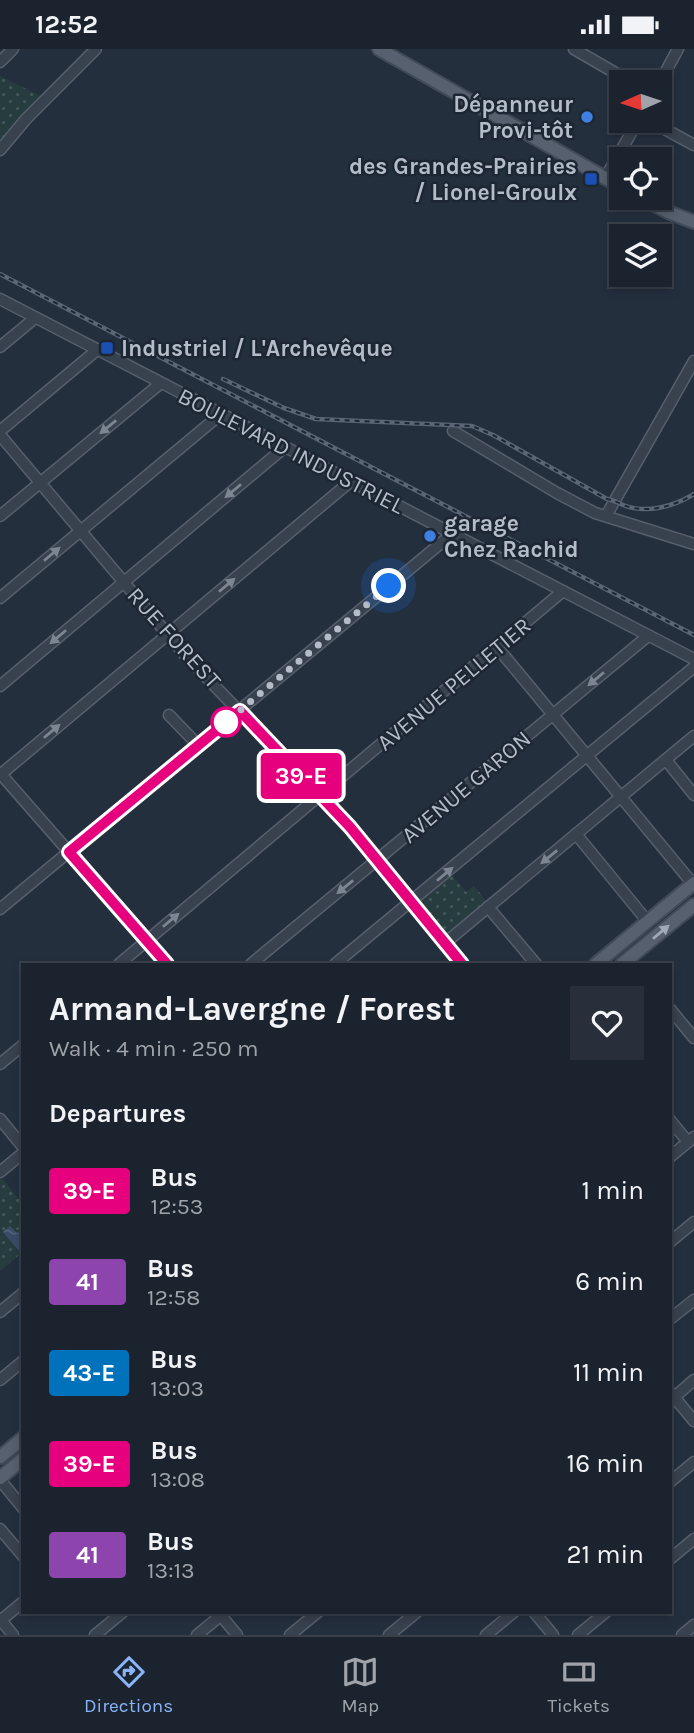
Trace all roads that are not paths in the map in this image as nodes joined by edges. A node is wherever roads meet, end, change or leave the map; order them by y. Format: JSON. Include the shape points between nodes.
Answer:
{"nodes":[{"id":1,"x":13,"y":49,"type":"edge"},
{"id":2,"x":96,"y":49,"type":"edge"},
{"id":3,"x":379,"y":49,"type":"edge"},
{"id":4,"x":575,"y":49,"type":"edge"},
{"id":5,"x":598,"y":49,"type":"edge"},
{"id":6,"x":678,"y":49,"type":"edge"},
{"id":7,"x":592,"y":59,"type":"junction"},
{"id":8,"x":0,"y":62,"type":"edge"},
{"id":9,"x":611,"y":70,"type":"edge"},
{"id":10,"x":667,"y":70,"type":"edge"},
{"id":11,"x":631,"y":133,"type":"edge"},
{"id":12,"x":672,"y":133,"type":"edge"},
{"id":13,"x":694,"y":145,"type":"edge"},
{"id":14,"x":0,"y":150,"type":"edge"},
{"id":15,"x":605,"y":178,"type":"junction"},
{"id":16,"x":609,"y":180,"type":"edge"},
{"id":17,"x":664,"y":210,"type":"edge"},
{"id":18,"x":694,"y":222,"type":"edge"},
{"id":19,"x":0,"y":299,"type":"edge"},
{"id":20,"x":35,"y":317,"type":"junction"},
{"id":21,"x":0,"y":347,"type":"edge"},
{"id":22,"x":97,"y":350,"type":"junction"},
{"id":23,"x":694,"y":361,"type":"edge"},
{"id":24,"x":160,"y":383,"type":"junction"},
{"id":25,"x":220,"y":414,"type":"junction"},
{"id":26,"x":453,"y":431,"type":"dead end"},
{"id":27,"x":0,"y":433,"type":"edge"},
{"id":28,"x":285,"y":447,"type":"junction"},
{"id":29,"x":351,"y":481,"type":"junction"},
{"id":30,"x":40,"y":483,"type":"junction"},
{"id":31,"x":0,"y":516,"type":"edge"},
{"id":32,"x":606,"y":516,"type":"junction"},
{"id":33,"x":80,"y":530,"type":"junction"},
{"id":34,"x":452,"y":534,"type":"junction"},
{"id":35,"x":694,"y":544,"type":"edge"},
{"id":36,"x":124,"y":582,"type":"junction"},
{"id":37,"x":564,"y":591,"type":"junction"},
{"id":38,"x":0,"y":597,"type":"edge"},
{"id":39,"x":168,"y":635,"type":"junction"},
{"id":40,"x":648,"y":635,"type":"junction"},
{"id":41,"x":497,"y":647,"type":"junction"},
{"id":42,"x":694,"y":659,"type":"edge"},
{"id":43,"x":694,"y":667,"type":"edge"},
{"id":44,"x":0,"y":686,"type":"edge"},
{"id":45,"x":240,"y":711,"type":"junction"},
{"id":46,"x":553,"y":714,"type":"junction"},
{"id":47,"x":169,"y":715,"type":"dead end"},
{"id":48,"x":694,"y":736,"type":"edge"},
{"id":49,"x":198,"y":745,"type":"junction"},
{"id":50,"x":587,"y":756,"type":"junction"},
{"id":51,"x":666,"y":760,"type":"junction"},
{"id":52,"x":0,"y":774,"type":"edge"},
{"id":53,"x":694,"y":795,"type":"edge"},
{"id":54,"x":320,"y":796,"type":"junction"},
{"id":55,"x":620,"y":798,"type":"junction"},
{"id":56,"x":576,"y":834,"type":"junction"},
{"id":57,"x":69,"y":852,"type":"junction"},
{"id":58,"x":378,"y":860,"type":"junction"},
{"id":59,"x":694,"y":884,"type":"edge"},
{"id":60,"x":412,"y":901,"type":"junction"},
{"id":61,"x":694,"y":905,"type":"edge"},
{"id":62,"x":488,"y":907,"type":"junction"},
{"id":63,"x":0,"y":909,"type":"edge"},
{"id":64,"x":648,"y":922,"type":"junction"},
{"id":65,"x":147,"y":941,"type":"junction"},
{"id":66,"x":445,"y":943,"type":"junction"},
{"id":67,"x":618,"y":946,"type":"junction"},
{"id":68,"x":120,"y":963,"type":"edge"},
{"id":69,"x":166,"y":963,"type":"edge"},
{"id":70,"x":252,"y":963,"type":"edge"},
{"id":71,"x":336,"y":963,"type":"edge"},
{"id":72,"x":460,"y":963,"type":"edge"},
{"id":73,"x":535,"y":963,"type":"edge"},
{"id":74,"x":597,"y":963,"type":"edge"},
{"id":75,"x":628,"y":963,"type":"edge"},
{"id":76,"x":672,"y":1011,"type":"edge"},
{"id":77,"x":694,"y":1038,"type":"edge"},
{"id":78,"x":21,"y":1047,"type":"edge"},
{"id":79,"x":0,"y":1064,"type":"edge"},
{"id":80,"x":0,"y":1119,"type":"edge"},
{"id":81,"x":672,"y":1122,"type":"edge"},
{"id":82,"x":691,"y":1139,"type":"edge"},
{"id":83,"x":21,"y":1145,"type":"edge"},
{"id":84,"x":21,"y":1155,"type":"edge"},
{"id":85,"x":672,"y":1155,"type":"edge"},
{"id":86,"x":0,"y":1172,"type":"edge"},
{"id":87,"x":694,"y":1222,"type":"edge"},
{"id":88,"x":672,"y":1240,"type":"edge"},
{"id":89,"x":21,"y":1295,"type":"edge"},
{"id":90,"x":694,"y":1300,"type":"edge"},
{"id":91,"x":0,"y":1311,"type":"edge"},
{"id":92,"x":672,"y":1317,"type":"edge"},
{"id":93,"x":21,"y":1363,"type":"edge"},
{"id":94,"x":0,"y":1380,"type":"edge"},
{"id":95,"x":694,"y":1380,"type":"edge"},
{"id":96,"x":672,"y":1396,"type":"edge"},
{"id":97,"x":694,"y":1421,"type":"edge"},
{"id":98,"x":21,"y":1441,"type":"edge"},
{"id":99,"x":0,"y":1457,"type":"edge"},
{"id":100,"x":21,"y":1461,"type":"edge"},
{"id":101,"x":694,"y":1462,"type":"edge"},
{"id":102,"x":0,"y":1479,"type":"edge"},
{"id":103,"x":672,"y":1480,"type":"edge"},
{"id":104,"x":21,"y":1505,"type":"edge"},
{"id":105,"x":0,"y":1529,"type":"edge"},
{"id":106,"x":694,"y":1539,"type":"edge"},
{"id":107,"x":21,"y":1554,"type":"edge"},
{"id":108,"x":672,"y":1557,"type":"edge"},
{"id":109,"x":21,"y":1604,"type":"edge"},
{"id":110,"x":121,"y":1614,"type":"edge"},
{"id":111,"x":220,"y":1614,"type":"edge"},
{"id":112,"x":222,"y":1614,"type":"edge"},
{"id":113,"x":316,"y":1614,"type":"edge"},
{"id":114,"x":414,"y":1614,"type":"edge"},
{"id":115,"x":512,"y":1614,"type":"edge"},
{"id":116,"x":536,"y":1614,"type":"edge"},
{"id":117,"x":604,"y":1614,"type":"edge"},
{"id":118,"x":0,"y":1620,"type":"edge"},
{"id":119,"x":694,"y":1625,"type":"edge"},
{"id":120,"x":13,"y":1635,"type":"edge"},
{"id":121,"x":95,"y":1635,"type":"edge"},
{"id":122,"x":197,"y":1635,"type":"edge"},
{"id":123,"x":236,"y":1635,"type":"edge"},
{"id":124,"x":290,"y":1635,"type":"edge"},
{"id":125,"x":388,"y":1635,"type":"edge"},
{"id":126,"x":486,"y":1635,"type":"edge"},
{"id":127,"x":553,"y":1635,"type":"edge"},
{"id":128,"x":578,"y":1635,"type":"edge"},
{"id":129,"x":682,"y":1635,"type":"edge"}],
"edges":[{"from":1,"to":8,"type":"street"},
{"from":2,"to":14,"type":"street"},
{"from":3,"to":15,"type":"main road"},
{"from":4,"to":7,"type":"street"},
{"from":5,"to":7,"type":"street"},
{"from":6,"to":10,"type":"street"},
{"from":7,"to":9,"type":"street"},
{"from":11,"to":15,"type":"street"},
{"from":12,"to":13,"type":"street"},
{"from":15,"to":16,"type":"main road"},
{"from":17,"to":18,"type":"main road"},
{"from":19,"to":20,"type":"street","name":"BOULEVARD INDUSTRIEL"},
{"from":20,"to":21,"type":"street"},
{"from":20,"to":22,"type":"street","name":"BOULEVARD INDUSTRIEL"},
{"from":22,"to":24,"type":"street","name":"BOULEVARD INDUSTRIEL"},
{"from":22,"to":27,"type":"street"},
{"from":23,"to":32,"type":"street"},
{"from":24,"to":25,"type":"street","name":"BOULEVARD INDUSTRIEL"},
{"from":24,"to":30,"type":"street","one_way":true},
{"from":25,"to":28,"type":"street","name":"BOULEVARD INDUSTRIEL"},
{"from":25,"to":33,"type":"street"},
{"from":26,"to":32,"type":"street","via":[[557,493]]},
{"from":27,"to":30,"type":"street","name":"RUE FOREST"},
{"from":28,"to":29,"type":"street","name":"BOULEVARD INDUSTRIEL"},
{"from":28,"to":36,"type":"street","one_way":true},
{"from":29,"to":34,"type":"street","name":"BOULEVARD INDUSTRIEL"},
{"from":39,"to":29,"type":"street","one_way":true},
{"from":30,"to":31,"type":"street"},
{"from":30,"to":33,"type":"street","name":"RUE FOREST"},
{"from":32,"to":35,"type":"street"},
{"from":33,"to":36,"type":"street","name":"RUE FOREST"},
{"from":38,"to":33,"type":"street","one_way":true},
{"from":34,"to":37,"type":"street","name":"BOULEVARD INDUSTRIEL"},
{"from":34,"to":45,"type":"street"},
{"from":36,"to":39,"type":"street","name":"RUE FOREST"},
{"from":36,"to":44,"type":"street","one_way":true},
{"from":37,"to":40,"type":"street","name":"BOULEVARD INDUSTRIEL"},
{"from":37,"to":41,"type":"street","name":"AVENUE PELLETIER"},
{"from":39,"to":45,"type":"street","name":"RUE FOREST"},
{"from":52,"to":39,"type":"street","one_way":true},
{"from":40,"to":42,"type":"street","name":"BOULEVARD INDUSTRIEL"},
{"from":40,"to":46,"type":"street","name":"AVENUE GARON","one_way":true},
{"from":41,"to":46,"type":"street"},
{"from":41,"to":54,"type":"street","name":"AVENUE PELLETIER"},
{"from":43,"to":50,"type":"street"},
{"from":45,"to":49,"type":"street"},
{"from":45,"to":54,"type":"street","name":"RUE FOREST"},
{"from":46,"to":50,"type":"street"},
{"from":46,"to":58,"type":"street","name":"AVENUE GARON"},
{"from":47,"to":49,"type":"street"},
{"from":48,"to":51,"type":"street"},
{"from":49,"to":57,"type":"street"},
{"from":50,"to":55,"type":"street"},
{"from":60,"to":50,"type":"street","one_way":true},
{"from":51,"to":53,"type":"street"},
{"from":51,"to":55,"type":"street"},
{"from":52,"to":57,"type":"street"},
{"from":54,"to":58,"type":"street","name":"RUE FOREST"},
{"from":65,"to":54,"type":"street","name":"AVENUE PELLETIER","one_way":true},
{"from":55,"to":56,"type":"street"},
{"from":55,"to":59,"type":"street"},
{"from":56,"to":62,"type":"street","one_way":true},
{"from":56,"to":64,"type":"street"},
{"from":57,"to":63,"type":"street"},
{"from":57,"to":65,"type":"street"},
{"from":58,"to":60,"type":"street","name":"RUE FOREST"},
{"from":58,"to":70,"type":"street","name":"AVENUE GARON","one_way":true},
{"from":59,"to":64,"type":"main road"},
{"from":60,"to":66,"type":"street","name":"RUE FOREST"},
{"from":60,"to":71,"type":"street"},
{"from":75,"to":61,"type":"main road","one_way":true},
{"from":62,"to":66,"type":"street"},
{"from":62,"to":73,"type":"street"},
{"from":64,"to":67,"type":"main road"},
{"from":65,"to":68,"type":"street","name":"AVENUE PELLETIER"},
{"from":65,"to":69,"type":"street"},
{"from":66,"to":72,"type":"street","name":"RUE FOREST"},
{"from":67,"to":74,"type":"main road"},
{"from":67,"to":75,"type":"street"},
{"from":76,"to":77,"type":"street"},
{"from":78,"to":79,"type":"street"},
{"from":80,"to":83,"type":"street"},
{"from":81,"to":82,"type":"street"},
{"from":82,"to":85,"type":"street"},
{"from":84,"to":86,"type":"street"},
{"from":87,"to":88,"type":"street"},
{"from":89,"to":91,"type":"street"},
{"from":90,"to":92,"type":"street"},
{"from":93,"to":94,"type":"street"},
{"from":95,"to":96,"type":"street"},
{"from":96,"to":97,"type":"street"},
{"from":98,"to":99,"type":"main road"},
{"from":100,"to":102,"type":"main road"},
{"from":101,"to":103,"type":"street"},
{"from":102,"to":104,"type":"street"},
{"from":105,"to":107,"type":"street"},
{"from":106,"to":108,"type":"street"},
{"from":109,"to":118,"type":"street"},
{"from":110,"to":121,"type":"street"},
{"from":111,"to":122,"type":"street"},
{"from":112,"to":123,"type":"street"},
{"from":113,"to":124,"type":"street"},
{"from":114,"to":125,"type":"street"},
{"from":115,"to":126,"type":"street"},
{"from":116,"to":127,"type":"street"},
{"from":117,"to":128,"type":"street"},
{"from":118,"to":120,"type":"street"},
{"from":119,"to":129,"type":"street"}]}
